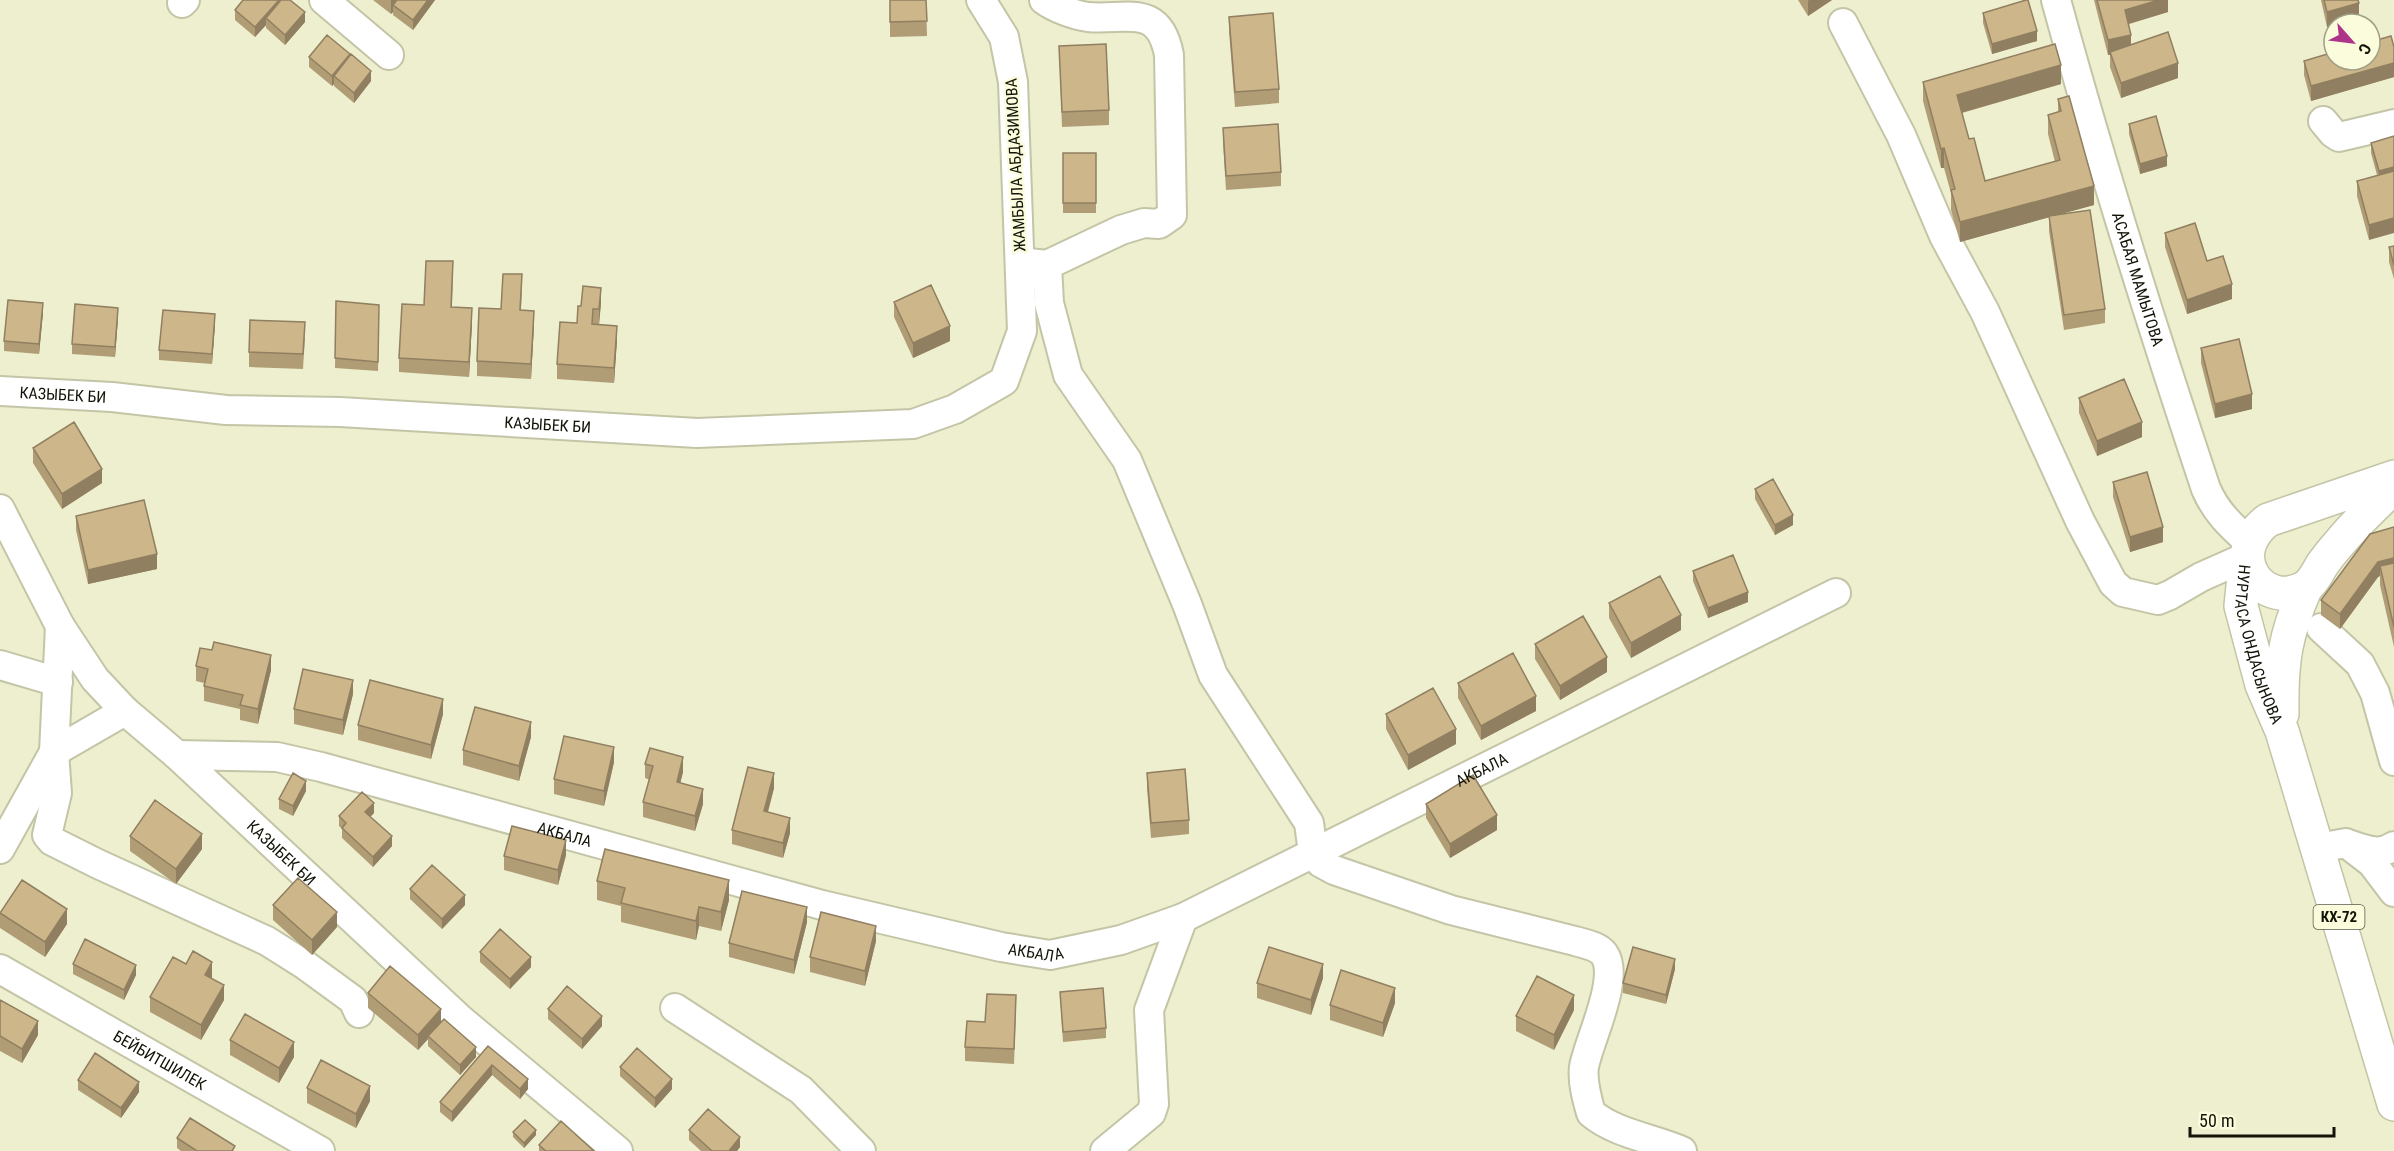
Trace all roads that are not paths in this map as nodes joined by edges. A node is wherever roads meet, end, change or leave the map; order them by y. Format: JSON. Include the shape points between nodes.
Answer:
{"nodes":[{"id":1,"x":324,"y":0,"type":"edge"},
{"id":2,"x":981,"y":0,"type":"edge"},
{"id":3,"x":1044,"y":0,"type":"edge"},
{"id":4,"x":2056,"y":0,"type":"edge"},
{"id":5,"x":1843,"y":23,"type":"dead end"},
{"id":6,"x":389,"y":55,"type":"dead end"},
{"id":7,"x":2323,"y":121,"type":"dead end"},
{"id":8,"x":2394,"y":124,"type":"edge"},
{"id":9,"x":1034,"y":263,"type":"junction"},
{"id":10,"x":1021,"y":302,"type":"joint"},
{"id":11,"x":0,"y":391,"type":"edge"},
{"id":12,"x":2394,"y":477,"type":"edge"},
{"id":13,"x":2394,"y":487,"type":"edge"},
{"id":14,"x":0,"y":509,"type":"edge"},
{"id":15,"x":2283,"y":516,"type":"junction"},
{"id":16,"x":2247,"y":549,"type":"junction"},
{"id":17,"x":2313,"y":577,"type":"junction"},
{"id":18,"x":1836,"y":593,"type":"dead end"},
{"id":19,"x":60,"y":626,"type":"junction"},
{"id":20,"x":2321,"y":628,"type":"dead end"},
{"id":21,"x":0,"y":665,"type":"edge"},
{"id":22,"x":58,"y":682,"type":"junction"},
{"id":23,"x":125,"y":711,"type":"junction"},
{"id":24,"x":2282,"y":731,"type":"junction"},
{"id":25,"x":54,"y":752,"type":"junction"},
{"id":26,"x":177,"y":755,"type":"junction"},
{"id":27,"x":2394,"y":761,"type":"edge"},
{"id":28,"x":12,"y":806,"type":"edge"},
{"id":29,"x":2332,"y":846,"type":"junction"},
{"id":30,"x":2394,"y":846,"type":"edge"},
{"id":31,"x":0,"y":849,"type":"edge"},
{"id":32,"x":1313,"y":853,"type":"junction"},
{"id":33,"x":2394,"y":892,"type":"edge"},
{"id":34,"x":1183,"y":918,"type":"junction"},
{"id":35,"x":0,"y":969,"type":"edge"},
{"id":36,"x":675,"y":1008,"type":"dead end"},
{"id":37,"x":359,"y":1013,"type":"dead end"},
{"id":38,"x":2394,"y":1104,"type":"edge"},
{"id":39,"x":320,"y":1151,"type":"edge"},
{"id":40,"x":618,"y":1151,"type":"edge"},
{"id":41,"x":861,"y":1151,"type":"edge"},
{"id":42,"x":1105,"y":1151,"type":"edge"},
{"id":43,"x":1682,"y":1151,"type":"edge"}],
"edges":[{"from":1,"to":6,"type":"street"},
{"from":2,"to":9,"type":"street","name":"ЖАМБЫЛА АБДАЗИМОВА","via":[[1004,37],[1013,82]]},
{"from":3,"to":9,"type":"street","via":[[1086,17],[1131,15],[1152,22],[1161,35],[1168,55],[1173,206],[1172,215],[1159,224],[1143,223]]},
{"from":4,"to":16,"type":"street","name":"АСАБАЯ МАМЫТОВА","via":[[2137,281],[2206,489],[2213,505]]},
{"from":5,"to":16,"type":"street","via":[[1901,135],[1944,236],[1985,312],[2080,521],[2113,584],[2123,592],[2158,600]]},
{"from":7,"to":8,"type":"street","via":[[2339,137]]},
{"from":9,"to":10,"type":"street","name":"ЖАМБЫЛА АБДАЗИМОВА"},
{"from":9,"to":32,"type":"street","via":[[1068,375],[1127,460],[1214,675],[1309,823]]},
{"from":10,"to":11,"type":"street","name":"КАЗЫБЕК БИ","via":[[1022,331],[1004,381],[955,409],[913,424],[697,433],[340,412],[226,410]]},
{"from":12,"to":15,"type":"main road"},
{"from":13,"to":17,"type":"main road","number":"КХ-72","via":[[2366,513]]},
{"from":14,"to":19,"type":"street","name":"КАЗЫБЕК БИ"},
{"from":15,"to":16,"type":"main road","via":[[2256,529]]},
{"from":15,"to":17,"type":"main road","number":"КХ-72","via":[[2310,526],[2319,538],[2322,552]]},
{"from":16,"to":17,"type":"main road","via":[[2254,578],[2273,591],[2284,593]]},
{"from":16,"to":24,"type":"main road","name":"НУРТАСА ОНДАСЫНОВА","number":"КХ-72","via":[[2241,606],[2262,685]]},
{"from":17,"to":24,"type":"main road","name":"НУРТАСА ОНДАСЫНОВА","number":"КХ-72","via":[[2290,623],[2281,669]]},
{"from":18,"to":32,"type":"street","name":"АКБАЛА"},
{"from":19,"to":22,"type":"street"},
{"from":19,"to":23,"type":"street","name":"КАЗЫБЕК БИ","via":[[95,679]]},
{"from":20,"to":27,"type":"street","via":[[2360,664],[2375,693]]},
{"from":21,"to":22,"type":"street"},
{"from":22,"to":25,"type":"street"},
{"from":23,"to":25,"type":"street"},
{"from":23,"to":26,"type":"street","name":"КАЗЫБЕК БИ"},
{"from":24,"to":29,"type":"main road","name":"НУРТАСА ОНДАСЫНОВА","number":"КХ-72"},
{"from":25,"to":28,"type":"street"},
{"from":25,"to":37,"type":"street","via":[[57,793],[47,835],[52,841],[267,941],[352,1000]]},
{"from":26,"to":34,"type":"street","name":"АКБАЛА","via":[[277,757],[321,767],[822,905],[1020,951],[1050,955],[1121,940]]},
{"from":26,"to":40,"type":"street","name":"КАЗЫБЕК БИ","via":[[460,1019]]},
{"from":28,"to":31,"type":"street"},
{"from":29,"to":30,"type":"street","via":[[2381,852]]},
{"from":29,"to":33,"type":"street","via":[[2372,863]]},
{"from":29,"to":38,"type":"main road","name":"НУРТАСА ОНДАСЫНОВА","number":"КХ-72"},
{"from":32,"to":34,"type":"street","name":"АКБАЛА"},
{"from":32,"to":43,"type":"street","via":[[1334,870],[1451,910],[1575,940],[1603,952],[1608,974],[1603,1010],[1584,1067],[1591,1113],[1616,1129]]},
{"from":34,"to":42,"type":"street","via":[[1149,1010],[1154,1104],[1151,1113]]},
{"from":35,"to":39,"type":"street","name":"БЕЙБИТШИЛЕК"},
{"from":36,"to":41,"type":"street","via":[[801,1090]]}]}
